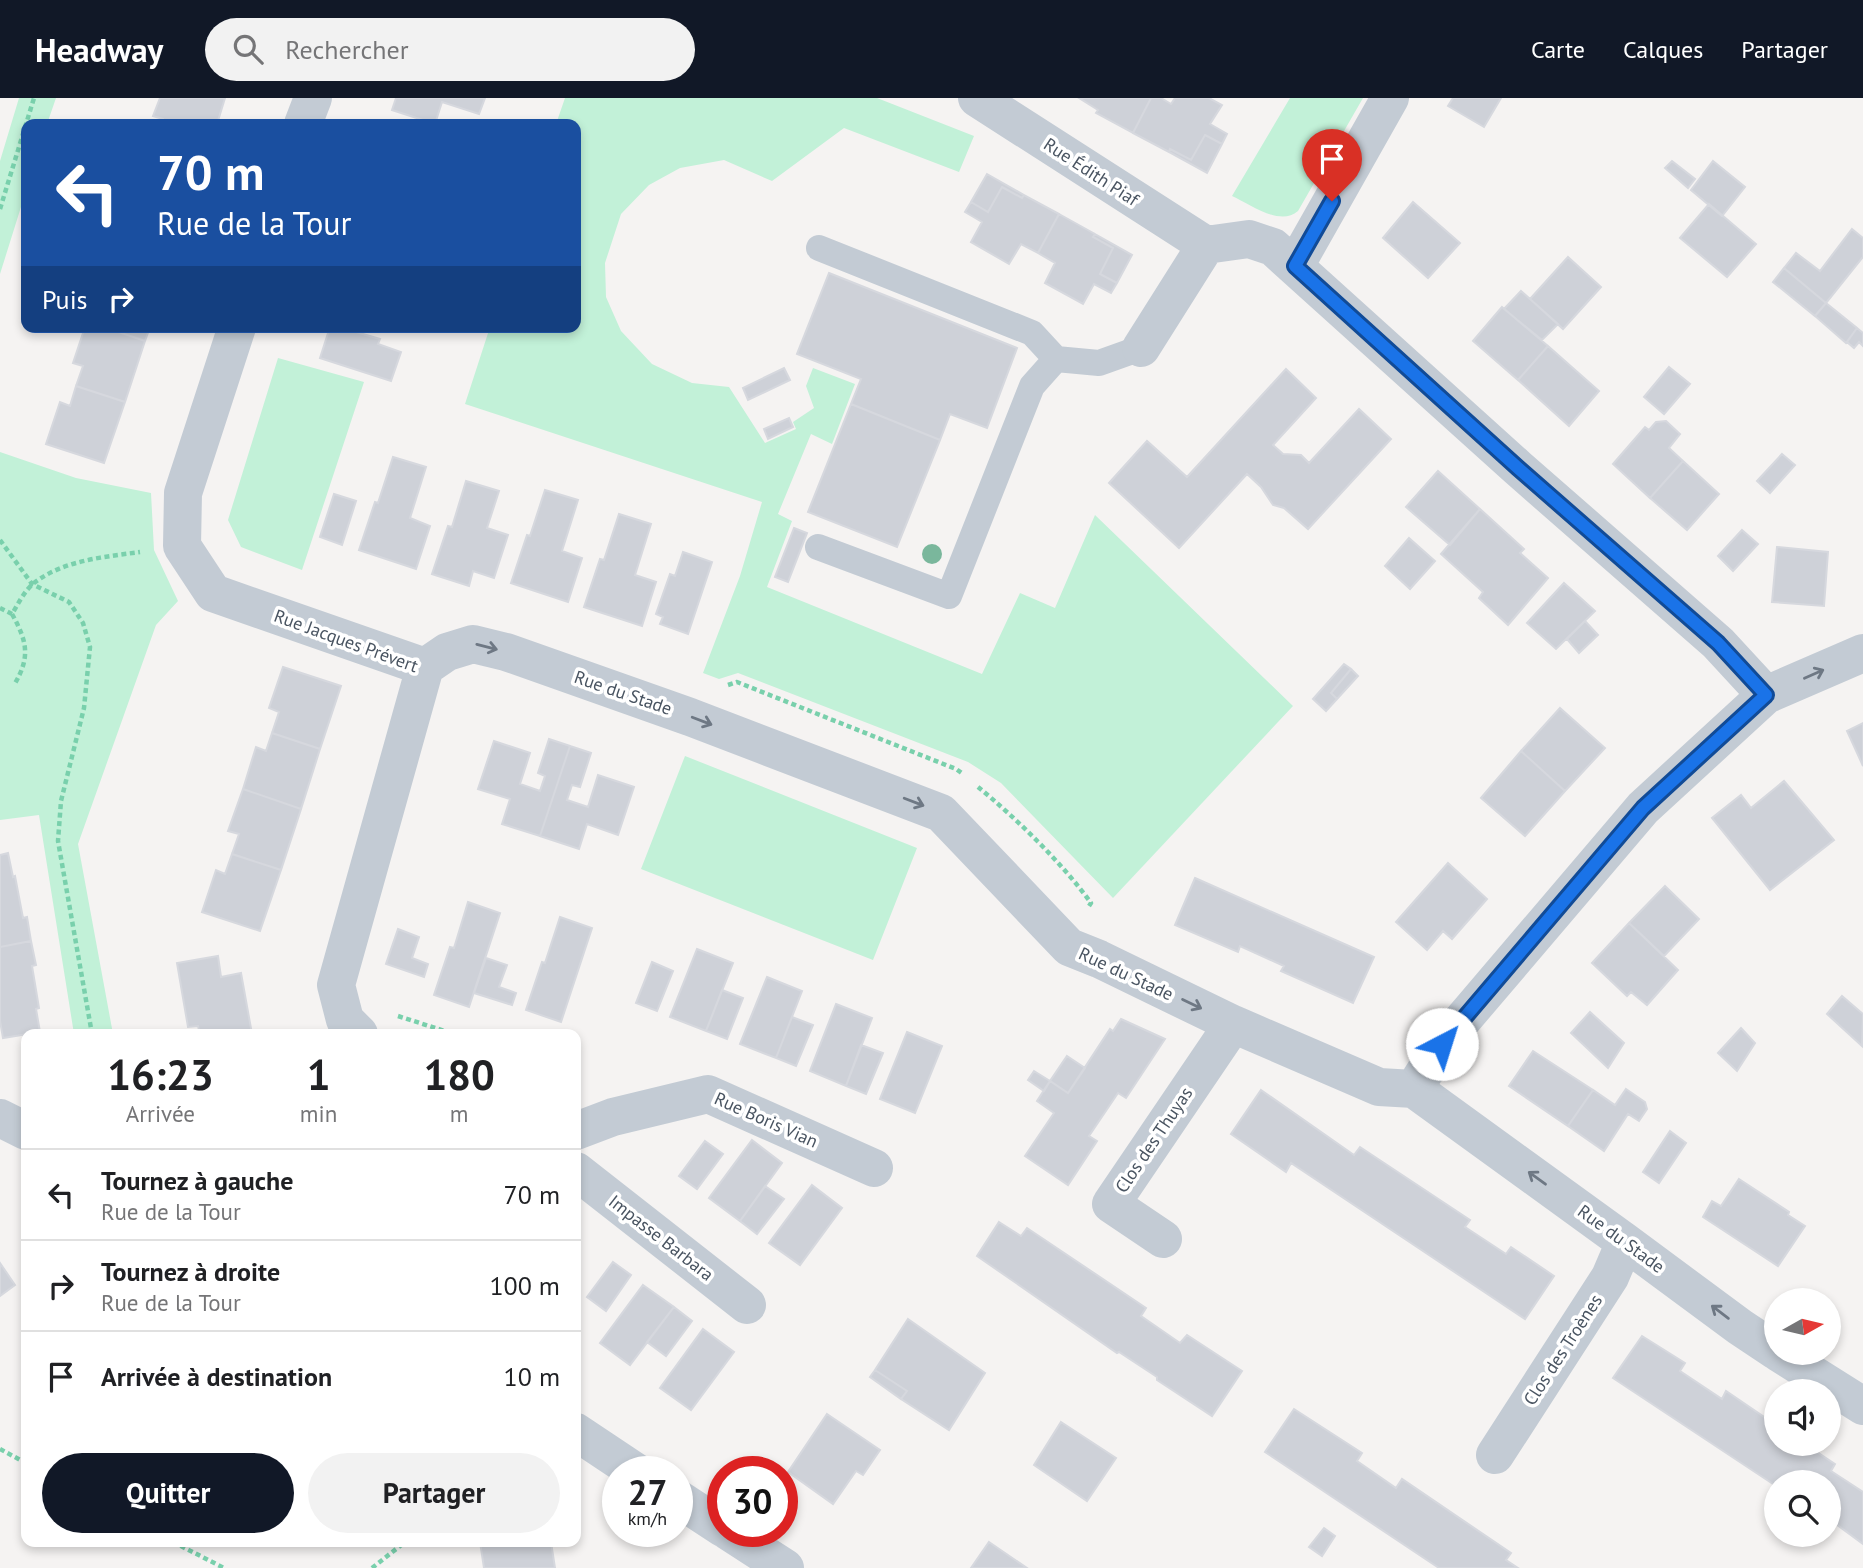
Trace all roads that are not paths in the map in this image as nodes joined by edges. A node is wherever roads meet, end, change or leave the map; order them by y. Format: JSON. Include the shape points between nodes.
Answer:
{"nodes":[{"id":1,"x":313,"y":98,"type":"edge"},
{"id":2,"x":977,"y":98,"type":"edge"},
{"id":3,"x":1390,"y":98,"type":"edge"},
{"id":4,"x":305,"y":119,"type":"edge"},
{"id":5,"x":1206,"y":245,"type":"junction"},
{"id":6,"x":819,"y":248,"type":"dead end"},
{"id":7,"x":1295,"y":266,"type":"junction"},
{"id":8,"x":235,"y":333,"type":"edge"},
{"id":9,"x":1141,"y":348,"type":"joint"},
{"id":10,"x":1056,"y":359,"type":"junction"},
{"id":11,"x":818,"y":547,"type":"dead end"},
{"id":12,"x":1863,"y":653,"type":"edge"},
{"id":13,"x":425,"y":667,"type":"junction"},
{"id":14,"x":1766,"y":695,"type":"junction"},
{"id":15,"x":373,"y":1023,"type":"edge"},
{"id":16,"x":1233,"y":1024,"type":"junction"},
{"id":17,"x":1414,"y":1089,"type":"junction"},
{"id":18,"x":0,"y":1118,"type":"edge"},
{"id":19,"x":21,"y":1128,"type":"edge"},
{"id":20,"x":581,"y":1129,"type":"edge"},
{"id":21,"x":874,"y":1168,"type":"dead end"},
{"id":22,"x":581,"y":1175,"type":"edge"},
{"id":23,"x":1163,"y":1238,"type":"dead end"},
{"id":24,"x":1625,"y":1242,"type":"junction"},
{"id":25,"x":747,"y":1305,"type":"dead end"},
{"id":26,"x":1764,"y":1343,"type":"edge"},
{"id":27,"x":1798,"y":1365,"type":"edge"},
{"id":28,"x":1863,"y":1406,"type":"edge"},
{"id":29,"x":581,"y":1436,"type":"edge"},
{"id":30,"x":1495,"y":1455,"type":"dead end"},
{"id":31,"x":611,"y":1456,"type":"edge"},
{"id":32,"x":753,"y":1547,"type":"edge"},
{"id":33,"x":785,"y":1568,"type":"edge"}],
"edges":[{"from":1,"to":4,"type":"street"},
{"from":2,"to":5,"type":"street","name":"Rue Édith Piaf"},
{"from":3,"to":7,"type":"street"},
{"from":5,"to":7,"type":"street","via":[[1250,239],[1273,247]]},
{"from":5,"to":9,"type":"street"},
{"from":6,"to":10,"type":"lane","via":[[1032,333]]},
{"from":7,"to":14,"type":"street","via":[[1718,643]]},
{"from":8,"to":13,"type":"street","name":"Rue Jacques Prévert","via":[[183,493],[182,546],[213,593]]},
{"from":9,"to":10,"type":"lane","via":[[1099,363]]},
{"from":10,"to":11,"type":"lane","via":[[1032,386],[949,596]]},
{"from":14,"to":12,"type":"street","one_way":true},
{"from":13,"to":15,"type":"street","name":"Rue Jacques Prévert","via":[[336,985],[345,1020]]},
{"from":13,"to":16,"type":"street","name":"Rue du Stade","one_way":true,"via":[[447,652],[473,644],[506,652],[941,813],[1069,947]]},
{"from":14,"to":17,"type":"street","via":[[1643,808],[1442,1044]]},
{"from":16,"to":17,"type":"street","name":"Rue du Stade","via":[[1379,1087]]},
{"from":16,"to":23,"type":"street","name":"Clos des Thuyas","via":[[1111,1204]]},
{"from":24,"to":17,"type":"street","name":"Rue du Stade","one_way":true},
{"from":18,"to":19,"type":"street"},
{"from":20,"to":21,"type":"street","name":"Rue Boris Vian","via":[[708,1094]]},
{"from":22,"to":25,"type":"street","name":"Impasse Barbara"},
{"from":26,"to":24,"type":"street","name":"Rue du Stade","one_way":true},
{"from":24,"to":30,"type":"street","name":"Clos des Troènes","via":[[1610,1277]]},
{"from":27,"to":28,"type":"street","name":"Rue du Stade"},
{"from":29,"to":31,"type":"street"},
{"from":32,"to":33,"type":"street"}]}
